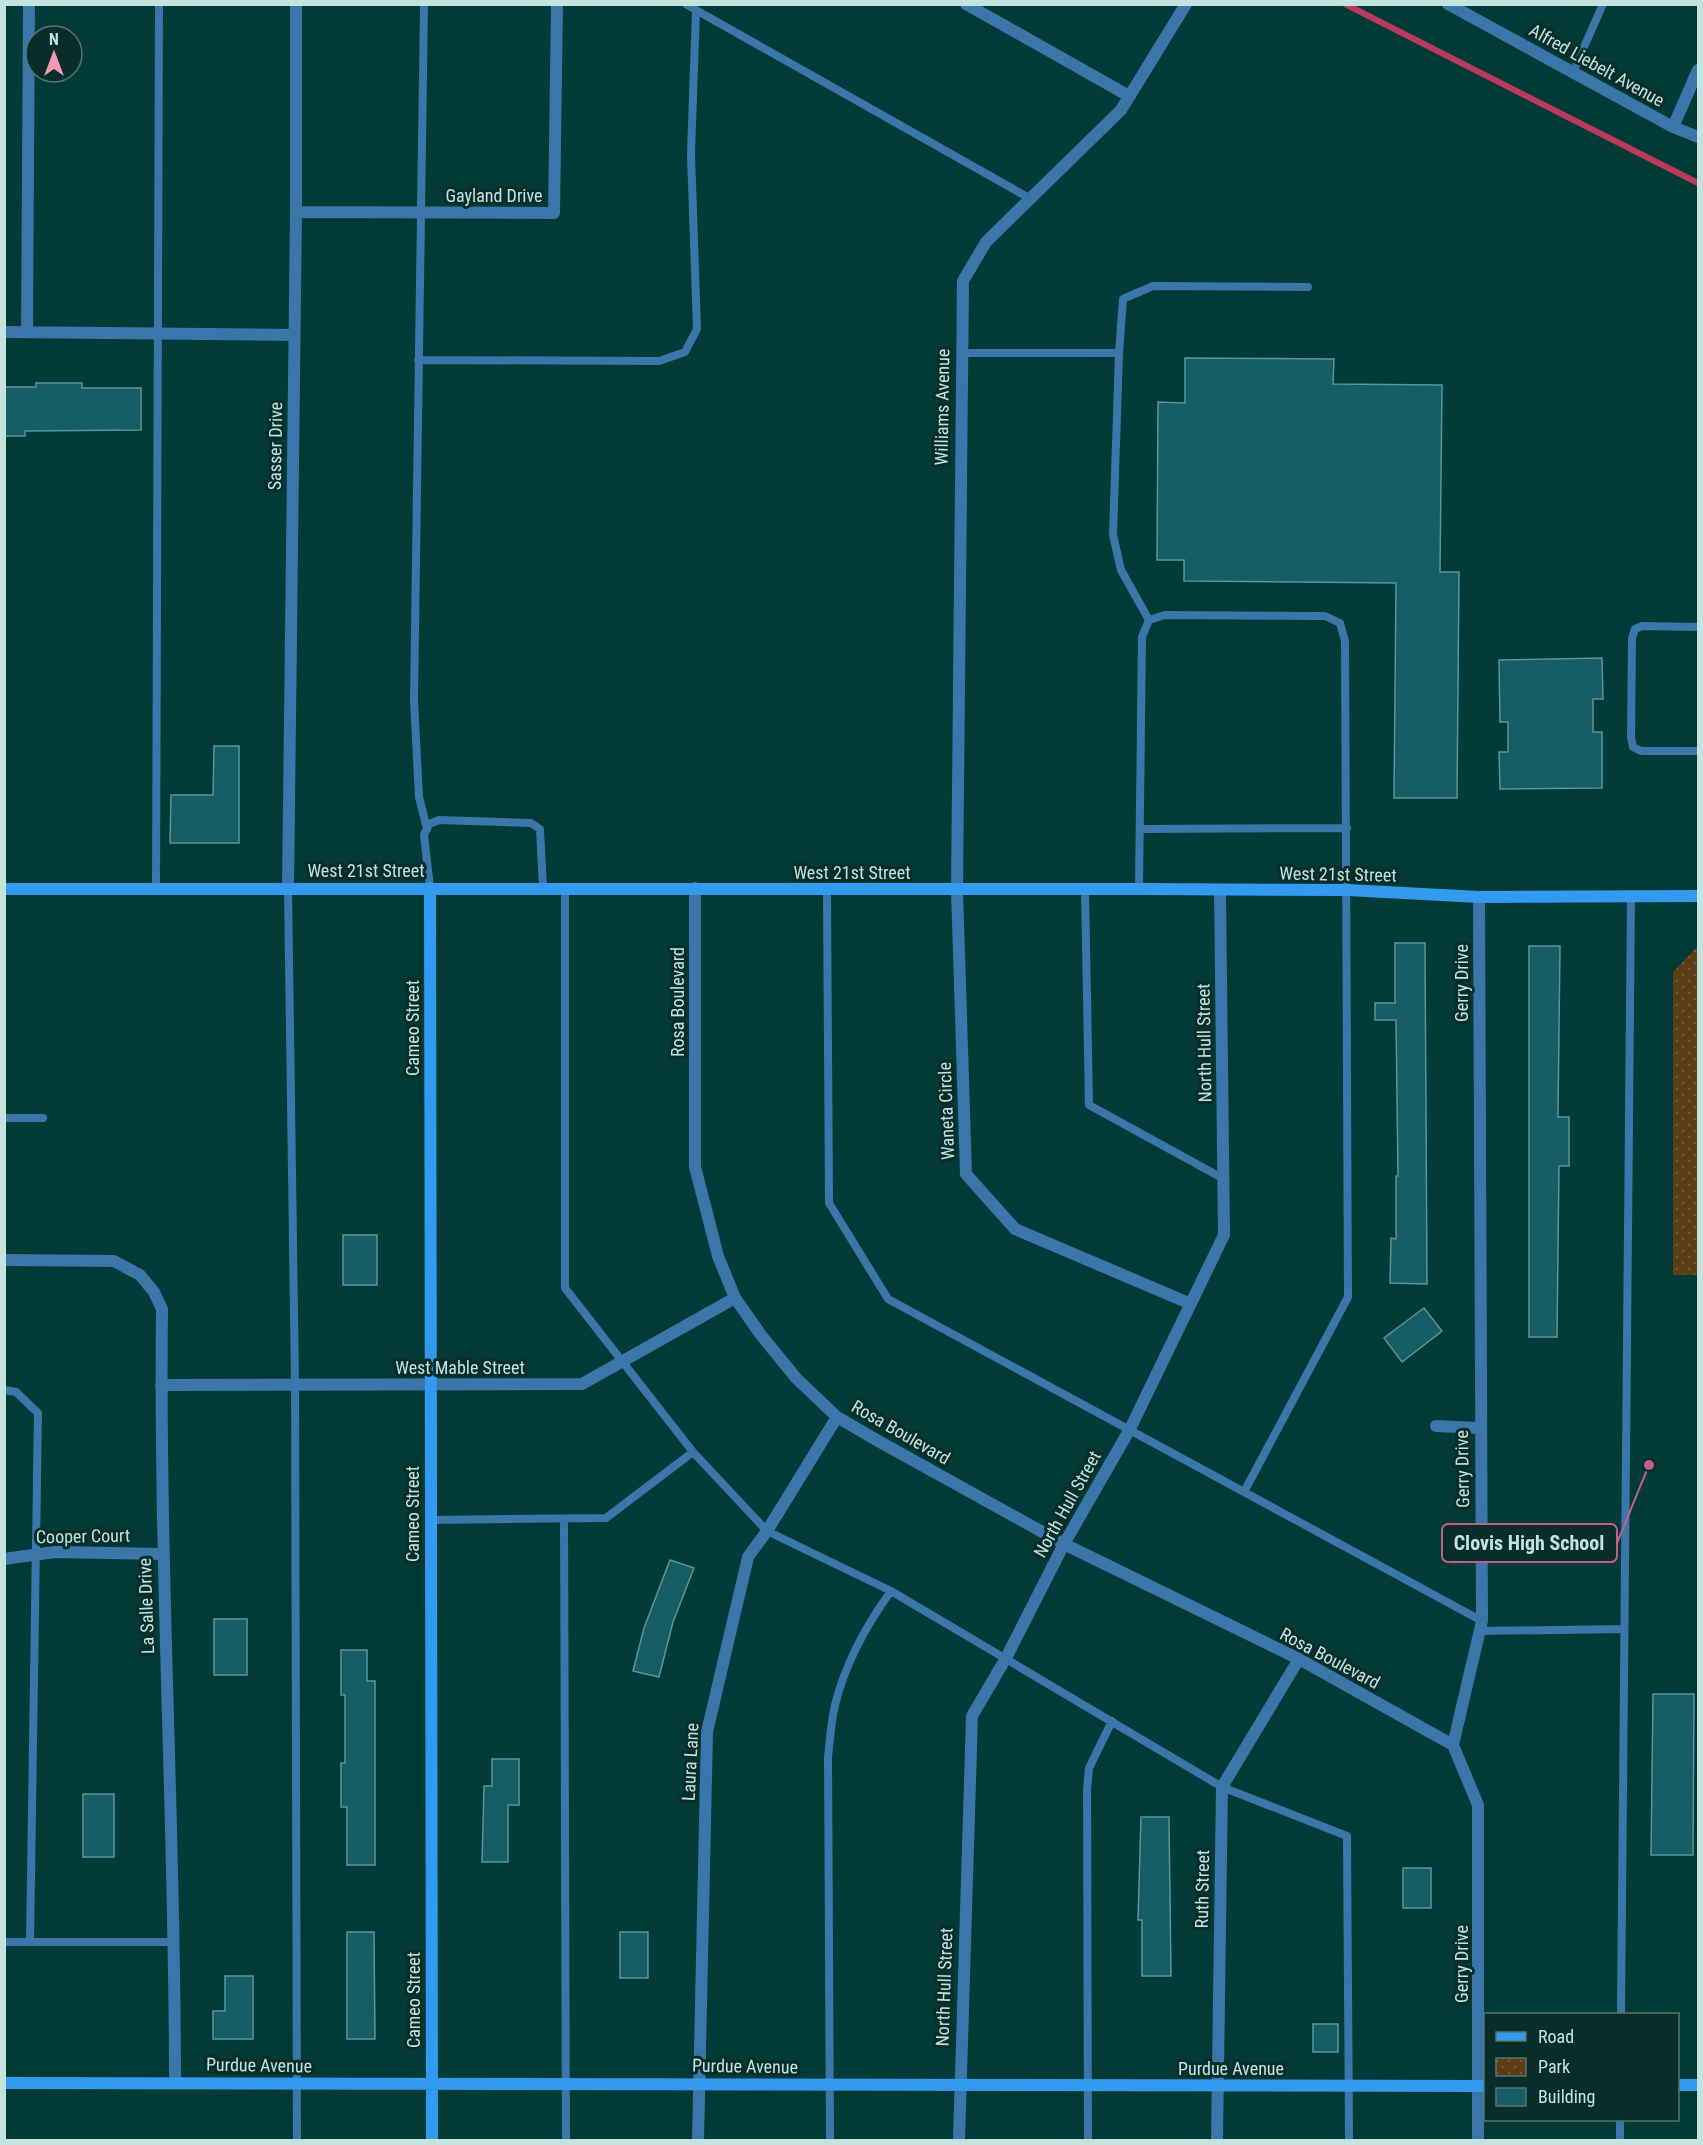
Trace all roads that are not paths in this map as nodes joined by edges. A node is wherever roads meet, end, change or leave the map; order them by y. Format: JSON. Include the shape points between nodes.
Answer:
{"nodes":[{"id":1,"x":29,"y":4,"type":"edge"},
{"id":2,"x":159,"y":4,"type":"edge"},
{"id":3,"x":296,"y":4,"type":"edge"},
{"id":4,"x":424,"y":4,"type":"edge"},
{"id":5,"x":558,"y":4,"type":"edge"},
{"id":6,"x":686,"y":4,"type":"edge"},
{"id":7,"x":966,"y":4,"type":"edge"},
{"id":8,"x":1186,"y":4,"type":"edge"},
{"id":9,"x":1448,"y":4,"type":"edge"},
{"id":10,"x":1603,"y":4,"type":"edge"},
{"id":11,"x":696,"y":10,"type":"junction"},
{"id":12,"x":1698,"y":70,"type":"edge"},
{"id":13,"x":1573,"y":72,"type":"junction"},
{"id":14,"x":1129,"y":96,"type":"junction"},
{"id":15,"x":1673,"y":127,"type":"junction"},
{"id":16,"x":1698,"y":137,"type":"edge"},
{"id":17,"x":1031,"y":199,"type":"junction"},
{"id":18,"x":296,"y":212,"type":"junction"},
{"id":19,"x":422,"y":213,"type":"junction"},
{"id":20,"x":1308,"y":287,"type":"dead end"},
{"id":21,"x":4,"y":332,"type":"edge"},
{"id":22,"x":27,"y":332,"type":"junction"},
{"id":23,"x":157,"y":335,"type":"junction"},
{"id":24,"x":294,"y":335,"type":"junction"},
{"id":25,"x":961,"y":353,"type":"junction"},
{"id":26,"x":1119,"y":353,"type":"junction"},
{"id":27,"x":418,"y":360,"type":"junction"},
{"id":28,"x":1149,"y":620,"type":"junction"},
{"id":29,"x":1698,"y":627,"type":"edge"},
{"id":30,"x":1698,"y":751,"type":"edge"},
{"id":31,"x":1347,"y":828,"type":"junction"},
{"id":32,"x":427,"y":829,"type":"junction"},
{"id":33,"x":1140,"y":829,"type":"junction"},
{"id":34,"x":288,"y":888,"type":"junction"},
{"id":35,"x":430,"y":888,"type":"junction"},
{"id":36,"x":543,"y":888,"type":"junction"},
{"id":37,"x":565,"y":888,"type":"junction"},
{"id":38,"x":694,"y":888,"type":"junction"},
{"id":39,"x":4,"y":889,"type":"edge"},
{"id":40,"x":1085,"y":889,"type":"junction"},
{"id":41,"x":1139,"y":889,"type":"junction"},
{"id":42,"x":156,"y":890,"type":"junction"},
{"id":43,"x":827,"y":890,"type":"junction"},
{"id":44,"x":957,"y":890,"type":"junction"},
{"id":45,"x":1220,"y":890,"type":"junction"},
{"id":46,"x":1348,"y":890,"type":"junction"},
{"id":47,"x":1631,"y":896,"type":"junction"},
{"id":48,"x":1698,"y":896,"type":"edge"},
{"id":49,"x":1479,"y":897,"type":"junction"},
{"id":50,"x":4,"y":1118,"type":"edge"},
{"id":51,"x":43,"y":1118,"type":"dead end"},
{"id":52,"x":1224,"y":1179,"type":"junction"},
{"id":53,"x":4,"y":1260,"type":"edge"},
{"id":54,"x":735,"y":1298,"type":"junction"},
{"id":55,"x":1191,"y":1304,"type":"junction"},
{"id":56,"x":624,"y":1360,"type":"junction"},
{"id":57,"x":161,"y":1385,"type":"junction"},
{"id":58,"x":295,"y":1385,"type":"junction"},
{"id":59,"x":430,"y":1385,"type":"junction"},
{"id":60,"x":4,"y":1390,"type":"edge"},
{"id":61,"x":837,"y":1417,"type":"junction"},
{"id":62,"x":1436,"y":1426,"type":"dead end"},
{"id":63,"x":1479,"y":1428,"type":"junction"},
{"id":64,"x":1130,"y":1429,"type":"junction"},
{"id":65,"x":693,"y":1452,"type":"junction"},
{"id":66,"x":1244,"y":1491,"type":"junction"},
{"id":67,"x":564,"y":1519,"type":"junction"},
{"id":68,"x":430,"y":1520,"type":"junction"},
{"id":69,"x":768,"y":1532,"type":"junction"},
{"id":70,"x":1064,"y":1544,"type":"junction"},
{"id":71,"x":34,"y":1554,"type":"junction"},
{"id":72,"x":162,"y":1554,"type":"junction"},
{"id":73,"x":4,"y":1559,"type":"edge"},
{"id":74,"x":891,"y":1591,"type":"junction"},
{"id":75,"x":1481,"y":1626,"type":"junction"},
{"id":76,"x":1624,"y":1629,"type":"junction"},
{"id":77,"x":1006,"y":1658,"type":"junction"},
{"id":78,"x":1299,"y":1659,"type":"junction"},
{"id":79,"x":1112,"y":1721,"type":"junction"},
{"id":80,"x":1453,"y":1745,"type":"junction"},
{"id":81,"x":1222,"y":1787,"type":"junction"},
{"id":82,"x":4,"y":1942,"type":"edge"},
{"id":83,"x":30,"y":1942,"type":"junction"},
{"id":84,"x":175,"y":1942,"type":"junction"},
{"id":85,"x":1621,"y":2013,"type":"edge"},
{"id":86,"x":175,"y":2082,"type":"junction"},
{"id":87,"x":4,"y":2083,"type":"edge"},
{"id":88,"x":698,"y":2083,"type":"junction"},
{"id":89,"x":297,"y":2084,"type":"junction"},
{"id":90,"x":565,"y":2084,"type":"junction"},
{"id":91,"x":432,"y":2085,"type":"junction"},
{"id":92,"x":830,"y":2085,"type":"junction"},
{"id":93,"x":1216,"y":2085,"type":"junction"},
{"id":94,"x":1679,"y":2085,"type":"edge"},
{"id":95,"x":1698,"y":2085,"type":"edge"},
{"id":96,"x":1088,"y":2086,"type":"junction"},
{"id":97,"x":1349,"y":2086,"type":"junction"},
{"id":98,"x":1482,"y":2086,"type":"edge"},
{"id":99,"x":959,"y":2087,"type":"junction"},
{"id":100,"x":1620,"y":2121,"type":"edge"},
{"id":101,"x":297,"y":2140,"type":"edge"},
{"id":102,"x":432,"y":2140,"type":"edge"},
{"id":103,"x":566,"y":2140,"type":"edge"},
{"id":104,"x":698,"y":2140,"type":"edge"},
{"id":105,"x":830,"y":2140,"type":"edge"},
{"id":106,"x":959,"y":2140,"type":"edge"},
{"id":107,"x":1088,"y":2140,"type":"edge"},
{"id":108,"x":1216,"y":2140,"type":"edge"},
{"id":109,"x":1349,"y":2140,"type":"edge"},
{"id":110,"x":1478,"y":2140,"type":"edge"},
{"id":111,"x":1620,"y":2140,"type":"edge"}],
"edges":[{"from":1,"to":22,"type":"street"},
{"from":2,"to":23,"type":"lane"},
{"from":3,"to":18,"type":"street","name":"Sasser Drive"},
{"from":4,"to":19,"type":"lane"},
{"from":5,"to":19,"type":"street","name":"Gayland Drive","via":[[555,213]]},
{"from":6,"to":11,"type":"lane"},
{"from":7,"to":14,"type":"street"},
{"from":8,"to":14,"type":"street","name":"Williams Avenue"},
{"from":9,"to":13,"type":"street","name":"Alfred Liebelt Avenue"},
{"from":10,"to":13,"type":"lane"},
{"from":11,"to":17,"type":"lane"},
{"from":11,"to":27,"type":"lane","via":[[691,154],[697,329],[685,352],[659,361]]},
{"from":12,"to":15,"type":"street"},
{"from":13,"to":15,"type":"street","name":"Alfred Liebelt Avenue"},
{"from":14,"to":17,"type":"street","name":"Williams Avenue","via":[[1121,110]]},
{"from":15,"to":16,"type":"street","name":"Alfred Liebelt Avenue"},
{"from":17,"to":25,"type":"street","name":"Williams Avenue","via":[[986,242],[963,281]]},
{"from":18,"to":19,"type":"street","name":"Gayland Drive"},
{"from":18,"to":24,"type":"street","name":"Sasser Drive"},
{"from":19,"to":27,"type":"lane"},
{"from":20,"to":26,"type":"lane","via":[[1153,286],[1123,299]]},
{"from":21,"to":22,"type":"street"},
{"from":22,"to":23,"type":"street"},
{"from":23,"to":24,"type":"street"},
{"from":23,"to":42,"type":"lane"},
{"from":24,"to":34,"type":"street","name":"Sasser Drive"},
{"from":25,"to":26,"type":"lane"},
{"from":25,"to":44,"type":"street","name":"Williams Avenue"},
{"from":26,"to":28,"type":"lane","via":[[1113,536],[1121,570]]},
{"from":27,"to":32,"type":"lane","via":[[414,700],[419,797]]},
{"from":28,"to":31,"type":"lane","via":[[1165,615],[1325,616],[1340,623],[1345,641]]},
{"from":28,"to":33,"type":"lane","via":[[1142,637]]},
{"from":29,"to":30,"type":"lane","via":[[1635,629],[1630,737],[1633,747],[1641,751]]},
{"from":31,"to":33,"type":"lane"},
{"from":31,"to":46,"type":"lane"},
{"from":32,"to":35,"type":"lane","via":[[424,835]]},
{"from":32,"to":36,"type":"lane","via":[[439,820],[531,823],[540,829]]},
{"from":33,"to":41,"type":"lane"},
{"from":34,"to":35,"type":"street","name":"West 21st Street"},
{"from":34,"to":42,"type":"street","name":"West 21st Street"},
{"from":34,"to":58,"type":"lane"},
{"from":35,"to":36,"type":"street","name":"West 21st Street"},
{"from":35,"to":59,"type":"street","name":"Cameo Street"},
{"from":36,"to":37,"type":"street","name":"West 21st Street"},
{"from":37,"to":38,"type":"street","name":"West 21st Street"},
{"from":37,"to":56,"type":"lane","via":[[565,1288]]},
{"from":38,"to":43,"type":"street","name":"West 21st Street"},
{"from":38,"to":54,"type":"street","name":"Rosa Boulevard","via":[[695,1167],[718,1256]]},
{"from":39,"to":42,"type":"street","name":"West 21st Street"},
{"from":40,"to":41,"type":"street","name":"West 21st Street"},
{"from":40,"to":44,"type":"street","name":"West 21st Street"},
{"from":40,"to":52,"type":"lane","via":[[1089,1104]]},
{"from":41,"to":45,"type":"street","name":"West 21st Street"},
{"from":43,"to":44,"type":"street","name":"West 21st Street"},
{"from":43,"to":64,"type":"lane","via":[[829,1203],[888,1299]]},
{"from":44,"to":55,"type":"street","name":"Waneta Circle","via":[[966,1174],[1015,1229]]},
{"from":45,"to":46,"type":"street","name":"West 21st Street"},
{"from":45,"to":52,"type":"street","name":"North Hull Street"},
{"from":46,"to":49,"type":"street","name":"West 21st Street"},
{"from":46,"to":66,"type":"lane","via":[[1348,1297]]},
{"from":47,"to":48,"type":"street","name":"West 21st Street"},
{"from":47,"to":49,"type":"street","name":"West 21st Street"},
{"from":47,"to":76,"type":"lane"},
{"from":49,"to":63,"type":"street","name":"Gerry Drive"},
{"from":50,"to":51,"type":"lane"},
{"from":52,"to":55,"type":"street","name":"North Hull Street","via":[[1224,1235]]},
{"from":53,"to":57,"type":"street","name":"La Salle Drive","via":[[114,1261],[140,1275],[162,1309]]},
{"from":54,"to":56,"type":"street","name":"West Mable Street"},
{"from":54,"to":61,"type":"street","name":"Rosa Boulevard","via":[[796,1378]]},
{"from":55,"to":64,"type":"street","name":"North Hull Street"},
{"from":56,"to":59,"type":"street","name":"West Mable Street","via":[[582,1384]]},
{"from":56,"to":65,"type":"lane"},
{"from":57,"to":58,"type":"street","name":"West Mable Street"},
{"from":57,"to":72,"type":"street","name":"La Salle Drive"},
{"from":58,"to":59,"type":"street","name":"West Mable Street"},
{"from":58,"to":89,"type":"lane"},
{"from":59,"to":68,"type":"street","name":"Cameo Street"},
{"from":60,"to":71,"type":"lane","via":[[16,1392],[38,1413]]},
{"from":61,"to":69,"type":"street","name":"Laura Lane"},
{"from":61,"to":70,"type":"street","name":"Rosa Boulevard"},
{"from":62,"to":63,"type":"street"},
{"from":63,"to":75,"type":"street","name":"Gerry Drive"},
{"from":64,"to":66,"type":"lane"},
{"from":64,"to":70,"type":"street","name":"North Hull Street"},
{"from":65,"to":67,"type":"lane","via":[[606,1518]]},
{"from":65,"to":69,"type":"lane"},
{"from":66,"to":75,"type":"lane"},
{"from":67,"to":68,"type":"lane"},
{"from":67,"to":90,"type":"lane"},
{"from":68,"to":91,"type":"street","name":"Cameo Street"},
{"from":69,"to":74,"type":"lane"},
{"from":69,"to":88,"type":"street","name":"Laura Lane","via":[[748,1557],[707,1732]]},
{"from":70,"to":77,"type":"street","name":"North Hull Street"},
{"from":70,"to":78,"type":"street","name":"Rosa Boulevard"},
{"from":71,"to":72,"type":"street","name":"Cooper Court"},
{"from":71,"to":73,"type":"street","name":"Cooper Court"},
{"from":71,"to":83,"type":"lane"},
{"from":72,"to":84,"type":"street","name":"La Salle Drive"},
{"from":74,"to":77,"type":"lane"},
{"from":74,"to":92,"type":"lane","via":[[871,1618],[852,1660],[835,1705],[828,1757]]},
{"from":75,"to":76,"type":"lane"},
{"from":75,"to":80,"type":"street","name":"Gerry Drive"},
{"from":76,"to":85,"type":"lane"},
{"from":77,"to":79,"type":"lane"},
{"from":77,"to":99,"type":"street","name":"North Hull Street","via":[[972,1716]]},
{"from":78,"to":80,"type":"street","name":"Rosa Boulevard"},
{"from":78,"to":81,"type":"street","name":"Ruth Street"},
{"from":79,"to":81,"type":"lane"},
{"from":79,"to":96,"type":"lane","via":[[1089,1768],[1087,1789]]},
{"from":80,"to":98,"type":"street","name":"Gerry Drive","via":[[1478,1804]]},
{"from":81,"to":93,"type":"street","name":"Ruth Street"},
{"from":81,"to":97,"type":"lane","via":[[1347,1836]]},
{"from":82,"to":83,"type":"lane"},
{"from":83,"to":84,"type":"lane"},
{"from":84,"to":86,"type":"street","name":"La Salle Drive"},
{"from":86,"to":87,"type":"street","name":"Purdue Avenue"},
{"from":86,"to":89,"type":"street","name":"Purdue Avenue"},
{"from":88,"to":90,"type":"street","name":"Purdue Avenue"},
{"from":88,"to":92,"type":"street","name":"Purdue Avenue"},
{"from":88,"to":104,"type":"street","name":"Laura Lane"},
{"from":89,"to":91,"type":"street","name":"Purdue Avenue"},
{"from":89,"to":101,"type":"lane"},
{"from":90,"to":91,"type":"street","name":"Purdue Avenue"},
{"from":90,"to":103,"type":"lane"},
{"from":91,"to":102,"type":"street","name":"Cameo Street"},
{"from":92,"to":99,"type":"street","name":"Purdue Avenue"},
{"from":92,"to":105,"type":"lane"},
{"from":93,"to":96,"type":"street","name":"Purdue Avenue"},
{"from":93,"to":97,"type":"street","name":"Purdue Avenue"},
{"from":93,"to":108,"type":"street","name":"Ruth Street"},
{"from":94,"to":95,"type":"street"},
{"from":96,"to":99,"type":"street","name":"Purdue Avenue"},
{"from":96,"to":107,"type":"lane"},
{"from":97,"to":98,"type":"street","name":"Purdue Avenue"},
{"from":97,"to":109,"type":"lane"},
{"from":98,"to":110,"type":"street","name":"Gerry Drive"},
{"from":99,"to":106,"type":"street","name":"North Hull Street"},
{"from":100,"to":111,"type":"lane"}]}
